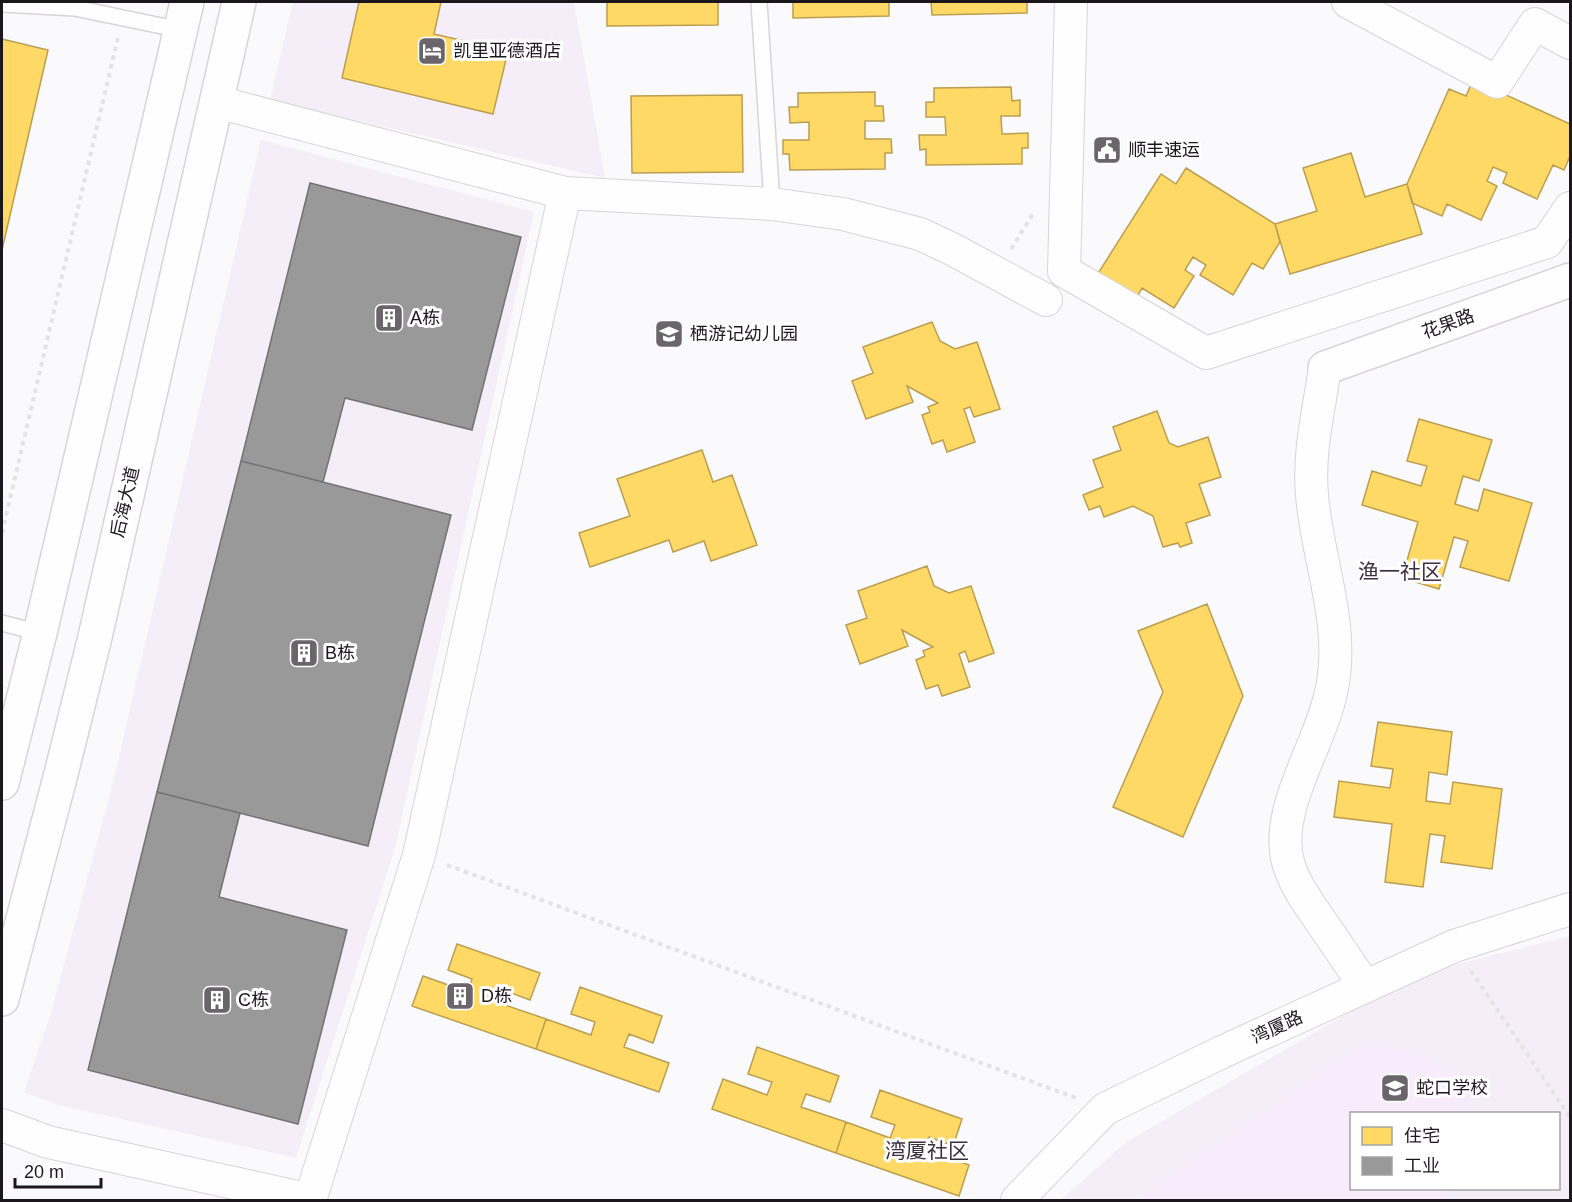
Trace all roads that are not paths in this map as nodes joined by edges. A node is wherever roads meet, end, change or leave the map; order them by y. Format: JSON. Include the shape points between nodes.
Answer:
{"nodes":[{"id":1,"x":240,"y":2,"type":"edge"},
{"id":2,"x":759,"y":2,"type":"edge"},
{"id":3,"x":1071,"y":2,"type":"edge"},
{"id":4,"x":1348,"y":2,"type":"edge"},
{"id":5,"x":2,"y":4,"type":"edge"},
{"id":6,"x":184,"y":16,"type":"edge"},
{"id":7,"x":1570,"y":43,"type":"edge"},
{"id":8,"x":216,"y":102,"type":"junction"},
{"id":9,"x":565,"y":193,"type":"junction"},
{"id":10,"x":772,"y":204,"type":"junction"},
{"id":11,"x":1570,"y":208,"type":"edge"},
{"id":12,"x":1570,"y":280,"type":"edge"},
{"id":13,"x":1046,"y":300,"type":"dead end"},
{"id":14,"x":1325,"y":368,"type":"joint"},
{"id":15,"x":2,"y":623,"type":"edge"},
{"id":16,"x":40,"y":633,"type":"junction"},
{"id":17,"x":2,"y":783,"type":"edge"},
{"id":18,"x":1570,"y":909,"type":"edge"},
{"id":19,"x":1365,"y":986,"type":"junction"},
{"id":20,"x":2,"y":999,"type":"edge"},
{"id":21,"x":2,"y":1125,"type":"edge"},
{"id":22,"x":310,"y":1200,"type":"edge"},
{"id":23,"x":1017,"y":1200,"type":"edge"}],
"edges":[{"from":1,"to":8,"type":"main road","name":"后海大道"},
{"from":2,"to":10,"type":"lane"},
{"from":3,"to":11,"type":"street","via":[[1064,271],[1206,353],[1547,242]]},
{"from":4,"to":7,"type":"street","via":[[1497,82],[1535,24]]},
{"from":5,"to":6,"type":"lane","via":[[75,8],[123,18]]},
{"from":6,"to":16,"type":"main road"},
{"from":8,"to":9,"type":"street"},
{"from":8,"to":20,"type":"main road","name":"后海大道","via":[[95,637]]},
{"from":9,"to":10,"type":"street"},
{"from":9,"to":22,"type":"street","via":[[419,855]]},
{"from":10,"to":13,"type":"street","via":[[843,214],[920,234]]},
{"from":12,"to":14,"type":"main road","name":"花果路"},
{"from":14,"to":19,"type":"street","via":[[1311,492],[1332,603],[1332,687],[1284,836],[1287,860],[1299,890]]},
{"from":15,"to":16,"type":"lane"},
{"from":16,"to":17,"type":"main road"},
{"from":18,"to":19,"type":"street","name":"湾厦路","via":[[1454,945]]},
{"from":19,"to":23,"type":"street","name":"湾厦路","via":[[1105,1109]]},
{"from":21,"to":22,"type":"street","via":[[48,1142]]}]}
